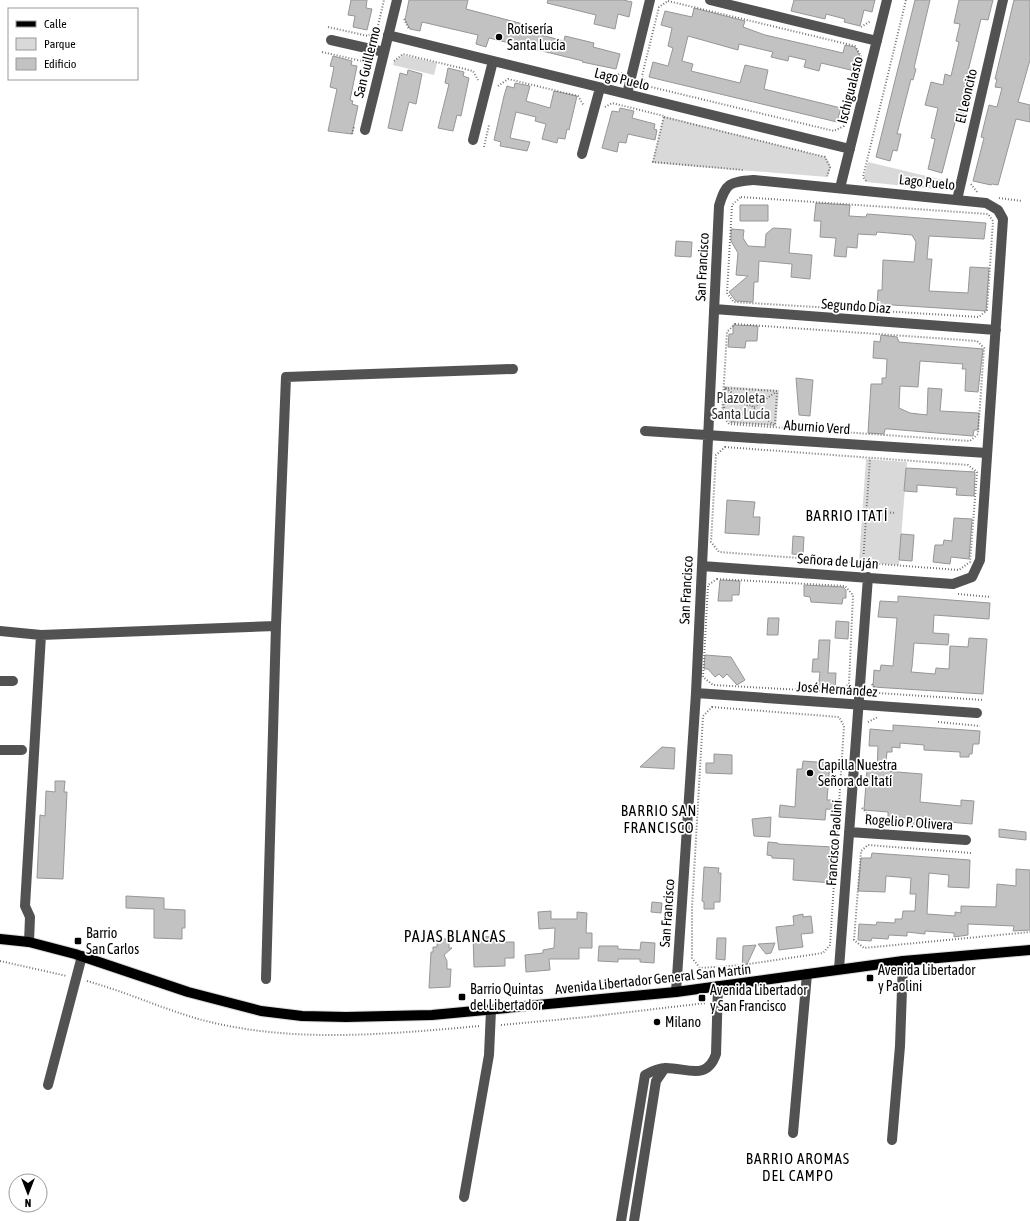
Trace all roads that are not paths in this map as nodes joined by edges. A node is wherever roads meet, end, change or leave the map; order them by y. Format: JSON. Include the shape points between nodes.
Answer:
{"nodes":[{"id":1,"x":397,"y":0,"type":"edge"},
{"id":2,"x":650,"y":0,"type":"edge"},
{"id":3,"x":710,"y":0,"type":"edge"},
{"id":4,"x":887,"y":0,"type":"edge"},
{"id":5,"x":1004,"y":0,"type":"edge"},
{"id":6,"x":388,"y":35,"type":"junction"},
{"id":7,"x":332,"y":40,"type":"dead end"},
{"id":8,"x":877,"y":40,"type":"junction"},
{"id":9,"x":384,"y":52,"type":"junction"},
{"id":10,"x":492,"y":61,"type":"junction"},
{"id":11,"x":600,"y":88,"type":"junction"},
{"id":12,"x":627,"y":94,"type":"junction"},
{"id":13,"x":365,"y":130,"type":"dead end"},
{"id":14,"x":473,"y":140,"type":"dead end"},
{"id":15,"x":850,"y":149,"type":"junction"},
{"id":16,"x":582,"y":154,"type":"dead end"},
{"id":17,"x":840,"y":188,"type":"junction"},
{"id":18,"x":724,"y":190,"type":"joint"},
{"id":19,"x":957,"y":200,"type":"junction"},
{"id":20,"x":714,"y":309,"type":"junction"},
{"id":21,"x":996,"y":330,"type":"junction"},
{"id":22,"x":513,"y":369,"type":"dead end"},
{"id":23,"x":645,"y":431,"type":"dead end"},
{"id":24,"x":708,"y":434,"type":"junction"},
{"id":25,"x":987,"y":453,"type":"junction"},
{"id":26,"x":702,"y":566,"type":"junction"},
{"id":27,"x":868,"y":577,"type":"junction"},
{"id":28,"x":276,"y":626,"type":"junction"},
{"id":29,"x":0,"y":631,"type":"edge"},
{"id":30,"x":42,"y":635,"type":"junction"},
{"id":31,"x":0,"y":681,"type":"edge"},
{"id":32,"x":13,"y":681,"type":"dead end"},
{"id":33,"x":696,"y":693,"type":"junction"},
{"id":34,"x":857,"y":704,"type":"junction"},
{"id":35,"x":977,"y":713,"type":"dead end"},
{"id":36,"x":0,"y":750,"type":"edge"},
{"id":37,"x":22,"y":750,"type":"dead end"},
{"id":38,"x":849,"y":832,"type":"junction"},
{"id":39,"x":966,"y":840,"type":"dead end"},
{"id":40,"x":0,"y":939,"type":"edge"},
{"id":41,"x":29,"y":942,"type":"junction"},
{"id":42,"x":1030,"y":950,"type":"edge"},
{"id":43,"x":82,"y":956,"type":"junction"},
{"id":44,"x":904,"y":960,"type":"junction"},
{"id":45,"x":839,"y":968,"type":"junction"},
{"id":46,"x":807,"y":974,"type":"junction"},
{"id":47,"x":266,"y":979,"type":"dead end"},
{"id":48,"x":718,"y":986,"type":"junction"},
{"id":49,"x":676,"y":992,"type":"junction"},
{"id":50,"x":491,"y":1010,"type":"junction"},
{"id":51,"x":666,"y":1068,"type":"junction"},
{"id":52,"x":48,"y":1085,"type":"dead end"},
{"id":53,"x":793,"y":1133,"type":"dead end"},
{"id":54,"x":892,"y":1140,"type":"dead end"},
{"id":55,"x":464,"y":1197,"type":"dead end"},
{"id":56,"x":621,"y":1221,"type":"edge"},
{"id":57,"x":634,"y":1221,"type":"edge"}],
"edges":[{"from":1,"to":6,"type":"street","name":"San Guillermo"},
{"from":2,"to":12,"type":"street"},
{"from":3,"to":8,"type":"street"},
{"from":4,"to":8,"type":"street","name":"Ischigualasto"},
{"from":5,"to":19,"type":"street","name":"El Leoncito"},
{"from":6,"to":9,"type":"street","name":"San Guillermo"},
{"from":6,"to":10,"type":"street","name":"Lago Puelo"},
{"from":7,"to":9,"type":"street"},
{"from":8,"to":15,"type":"street","name":"Ischigualasto"},
{"from":9,"to":13,"type":"street","name":"San Guillermo"},
{"from":10,"to":11,"type":"street","name":"Lago Puelo"},
{"from":10,"to":14,"type":"street"},
{"from":11,"to":12,"type":"street","name":"Lago Puelo"},
{"from":11,"to":16,"type":"street"},
{"from":12,"to":15,"type":"street","name":"Lago Puelo"},
{"from":15,"to":17,"type":"street","name":"Ischigualasto"},
{"from":17,"to":18,"type":"street","name":"Lago Puelo","via":[[754,180],[736,181]]},
{"from":17,"to":19,"type":"street","name":"Lago Puelo"},
{"from":18,"to":20,"type":"street","name":"San Francisco","via":[[719,206]]},
{"from":19,"to":21,"type":"street","name":"Lago Puelo","via":[[986,203],[998,210],[1003,219]]},
{"from":20,"to":21,"type":"street","name":"Segundo Díaz"},
{"from":20,"to":24,"type":"street","name":"San Francisco"},
{"from":21,"to":25,"type":"street"},
{"from":22,"to":28,"type":"street","via":[[286,377]]},
{"from":23,"to":24,"type":"street","name":"Aburnio Verd"},
{"from":24,"to":25,"type":"street","name":"Aburnio Verd"},
{"from":24,"to":26,"type":"street","name":"San Francisco"},
{"from":25,"to":27,"type":"street","name":"Señora de Luján","via":[[980,560],[972,577],[953,584]]},
{"from":26,"to":27,"type":"street","name":"Señora de Luján"},
{"from":26,"to":33,"type":"street","name":"San Francisco"},
{"from":27,"to":34,"type":"street","name":"Francisco Paolini"},
{"from":28,"to":30,"type":"street"},
{"from":28,"to":47,"type":"street"},
{"from":29,"to":30,"type":"street"},
{"from":30,"to":41,"type":"street","via":[[25,906],[30,917]]},
{"from":31,"to":32,"type":"street"},
{"from":33,"to":34,"type":"street","name":"José Hernández"},
{"from":33,"to":49,"type":"street","name":"San Francisco"},
{"from":34,"to":35,"type":"street","name":"José Hernández"},
{"from":34,"to":38,"type":"street","name":"Francisco Paolini"},
{"from":36,"to":37,"type":"street"},
{"from":38,"to":39,"type":"street","name":"Rogelio P. Olivera"},
{"from":38,"to":45,"type":"street","name":"Francisco Paolini"},
{"from":40,"to":41,"type":"main road","name":"Avenida Libertador General San Martín"},
{"from":41,"to":43,"type":"main road","name":"Avenida Libertador General San Martín"},
{"from":42,"to":44,"type":"main road","name":"Avenida Libertador General San Martín"},
{"from":43,"to":50,"type":"main road","name":"Avenida Libertador General San Martín","via":[[188,992],[261,1011],[302,1016],[346,1017],[432,1015]]},
{"from":43,"to":52,"type":"street"},
{"from":44,"to":45,"type":"main road","name":"Avenida Libertador General San Martín"},
{"from":44,"to":54,"type":"street"},
{"from":45,"to":46,"type":"main road","name":"Avenida Libertador General San Martín"},
{"from":46,"to":48,"type":"main road","name":"Avenida Libertador General San Martín"},
{"from":46,"to":53,"type":"street"},
{"from":48,"to":49,"type":"main road","name":"Avenida Libertador General San Martín"},
{"from":48,"to":51,"type":"street","via":[[716,1054],[712,1064],[705,1070],[698,1071]]},
{"from":49,"to":50,"type":"main road","name":"Avenida Libertador General San Martín"},
{"from":50,"to":55,"type":"street","via":[[489,1055]]},
{"from":51,"to":56,"type":"street","via":[[653,1070],[645,1075]]},
{"from":51,"to":57,"type":"street","via":[[656,1081]]}]}
